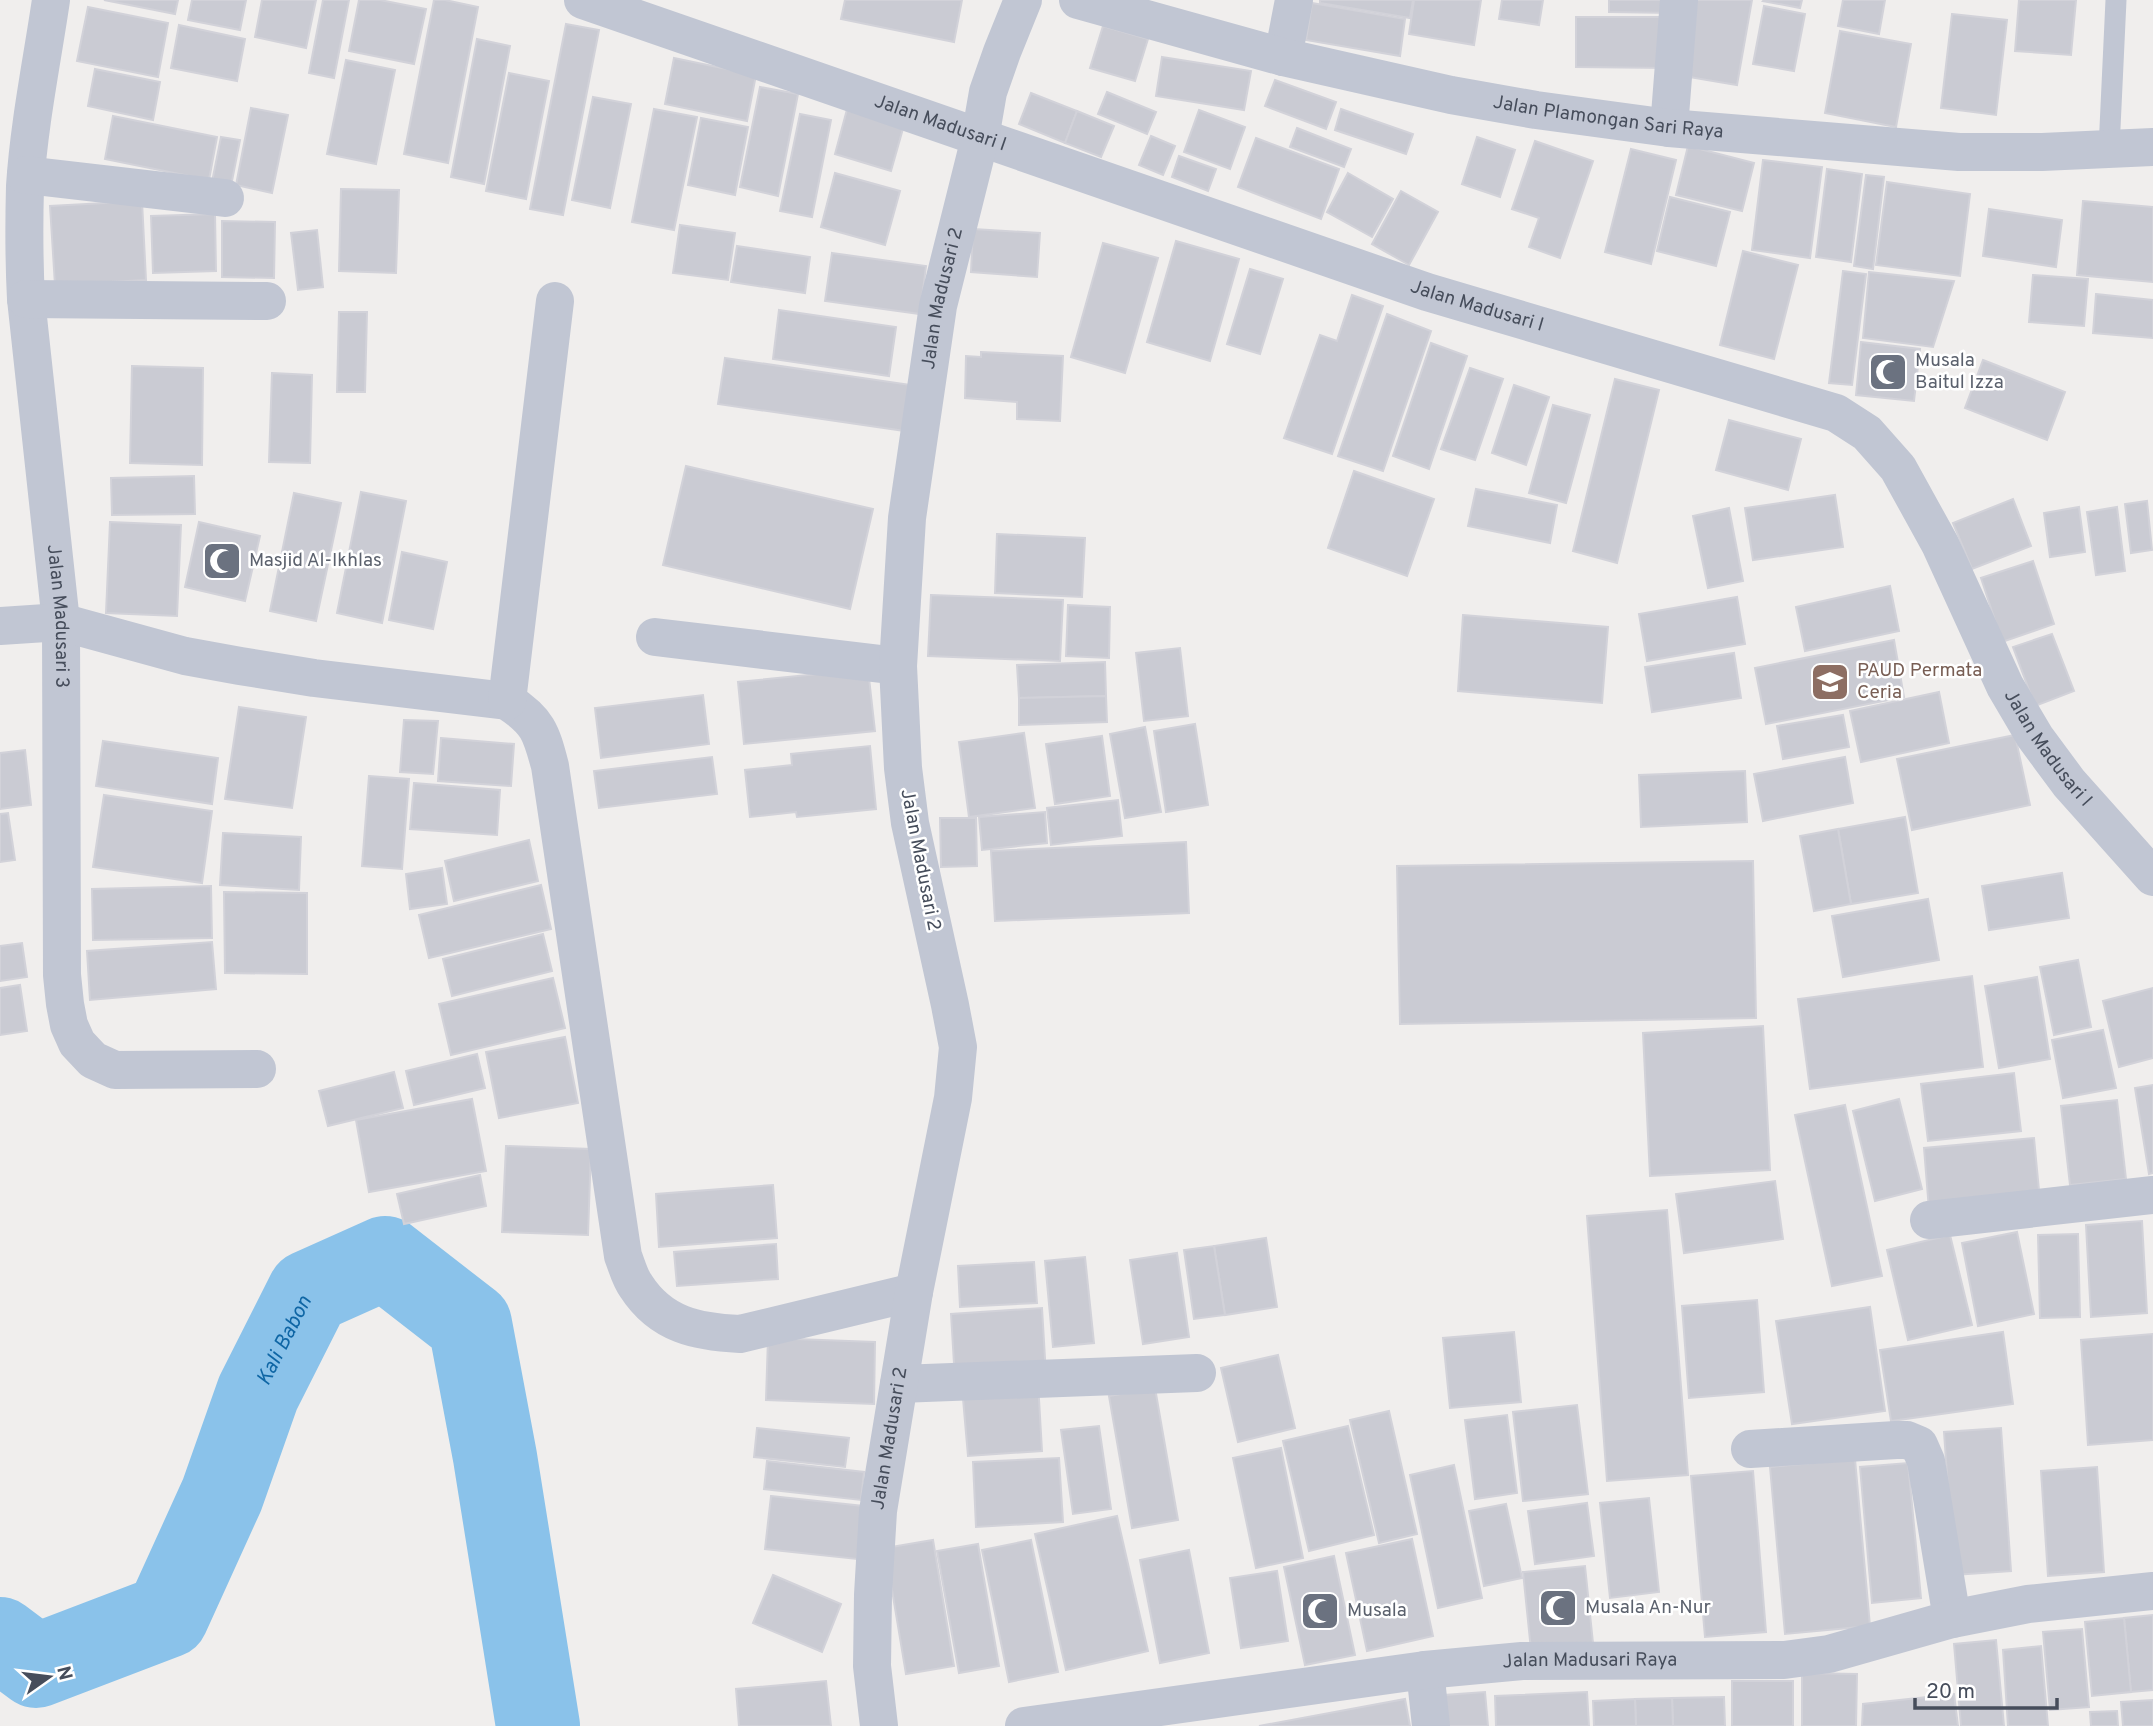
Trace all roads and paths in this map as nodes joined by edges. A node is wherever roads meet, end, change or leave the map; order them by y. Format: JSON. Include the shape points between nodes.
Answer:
{"nodes":[{"id":1,"x":51,"y":0,"type":"edge"},
{"id":2,"x":583,"y":0,"type":"edge"},
{"id":3,"x":1023,"y":0,"type":"edge"},
{"id":4,"x":1077,"y":0,"type":"edge"},
{"id":5,"x":1294,"y":0,"type":"edge"},
{"id":6,"x":1679,"y":0,"type":"edge"},
{"id":7,"x":2116,"y":0,"type":"edge"},
{"id":8,"x":1283,"y":57,"type":"junction"},
{"id":9,"x":1669,"y":128,"type":"junction"},
{"id":10,"x":980,"y":138,"type":"junction"},
{"id":11,"x":2153,"y":147,"type":"edge"},
{"id":12,"x":2109,"y":149,"type":"junction"},
{"id":13,"x":26,"y":175,"type":"junction"},
{"id":14,"x":225,"y":198,"type":"dead end"},
{"id":15,"x":26,"y":299,"type":"junction"},
{"id":16,"x":267,"y":301,"type":"dead end"},
{"id":17,"x":555,"y":301,"type":"dead end"},
{"id":18,"x":61,"y":622,"type":"junction"},
{"id":19,"x":0,"y":626,"type":"edge"},
{"id":20,"x":655,"y":637,"type":"dead end"},
{"id":21,"x":898,"y":666,"type":"junction"},
{"id":22,"x":507,"y":701,"type":"junction"},
{"id":23,"x":2153,"y":877,"type":"edge"},
{"id":24,"x":257,"y":1069,"type":"dead end"},
{"id":25,"x":2153,"y":1195,"type":"edge"},
{"id":26,"x":1929,"y":1220,"type":"dead end"},
{"id":27,"x":914,"y":1293,"type":"junction"},
{"id":28,"x":1198,"y":1373,"type":"dead end"},
{"id":29,"x":899,"y":1384,"type":"junction"},
{"id":30,"x":1750,"y":1448,"type":"dead end"},
{"id":31,"x":2153,"y":1591,"type":"edge"},
{"id":32,"x":1952,"y":1619,"type":"junction"},
{"id":33,"x":1425,"y":1670,"type":"junction"},
{"id":34,"x":879,"y":1726,"type":"edge"},
{"id":35,"x":1024,"y":1726,"type":"edge"},
{"id":36,"x":1432,"y":1726,"type":"edge"}],
"edges":[{"from":1,"to":13,"type":"street","name":"Jalan Madusari 3"},
{"from":2,"to":10,"type":"street","name":"Jalan Madusari I"},
{"from":3,"to":10,"type":"street","name":"Jalan Madusari 2","via":[[988,92]]},
{"from":4,"to":8,"type":"street","name":"Jalan Plamongan Sari Raya"},
{"from":5,"to":8,"type":"street"},
{"from":6,"to":9,"type":"street"},
{"from":7,"to":12,"type":"lane"},
{"from":8,"to":9,"type":"street","name":"Jalan Plamongan Sari Raya","via":[[1451,95]]},
{"from":9,"to":12,"type":"street","name":"Jalan Plamongan Sari Raya","via":[[1959,152]]},
{"from":10,"to":21,"type":"street","name":"Jalan Madusari 2","via":[[938,306],[907,518]]},
{"from":10,"to":23,"type":"street","name":"Jalan Madusari I","via":[[1427,292],[1836,413],[1867,433],[1898,468],[1940,544],[2005,686],[2035,737],[2069,783]]},
{"from":11,"to":12,"type":"street","name":"Jalan Plamongan Sari Raya"},
{"from":13,"to":14,"type":"street"},
{"from":13,"to":15,"type":"street","name":"Jalan Madusari 3"},
{"from":15,"to":16,"type":"street"},
{"from":15,"to":18,"type":"street","name":"Jalan Madusari 3"},
{"from":17,"to":22,"type":"street"},
{"from":18,"to":19,"type":"street"},
{"from":18,"to":22,"type":"street","via":[[240,666]]},
{"from":18,"to":24,"type":"street","name":"Jalan Madusari 3","via":[[62,975],[69,1025],[77,1043],[93,1060],[115,1070]]},
{"from":20,"to":21,"type":"street"},
{"from":21,"to":27,"type":"street","name":"Jalan Madusari 2","via":[[910,822],[958,1047],[953,1098]]},
{"from":22,"to":27,"type":"street","via":[[542,733],[550,766],[623,1256],[635,1286],[672,1322],[711,1333],[740,1334]]},
{"from":25,"to":26,"type":"street"},
{"from":27,"to":29,"type":"street","name":"Jalan Madusari 2"},
{"from":28,"to":29,"type":"street"},
{"from":29,"to":34,"type":"street","name":"Jalan Madusari 2","via":[[878,1511],[873,1595],[872,1666]]},
{"from":30,"to":32,"type":"street","via":[[1896,1440],[1919,1445],[1926,1461]]},
{"from":31,"to":32,"type":"street","name":"Jalan Madusari Raya","via":[[2039,1602]]},
{"from":32,"to":33,"type":"street","name":"Jalan Madusari Raya","via":[[1829,1654],[1784,1660],[1522,1661]]},
{"from":33,"to":35,"type":"street","name":"Jalan Madusari Raya"},
{"from":33,"to":36,"type":"street"}]}
